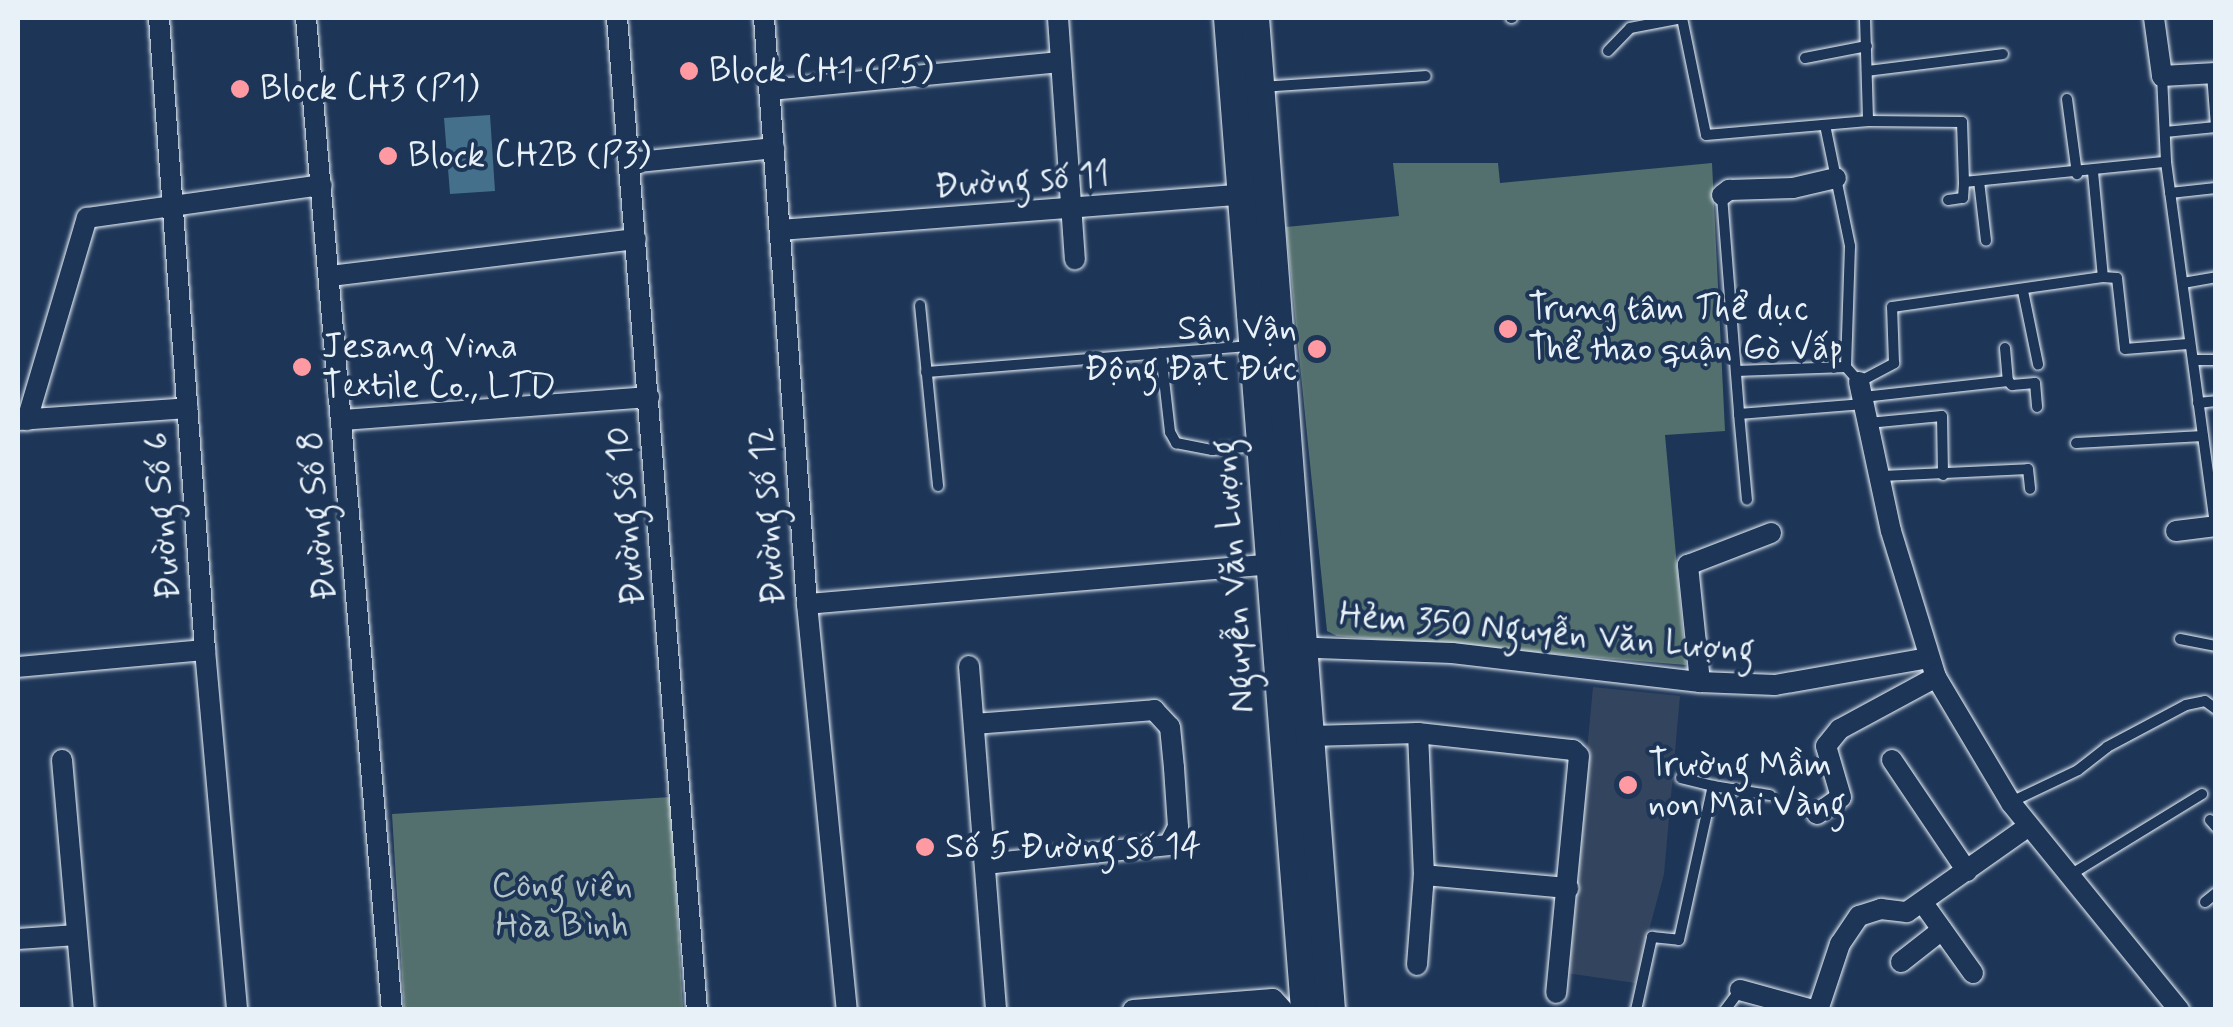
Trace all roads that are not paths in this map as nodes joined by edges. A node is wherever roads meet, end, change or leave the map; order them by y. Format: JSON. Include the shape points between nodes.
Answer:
{"nodes":[{"id":1,"x":160,"y":18,"type":"edge"},
{"id":2,"x":306,"y":18,"type":"edge"},
{"id":3,"x":617,"y":18,"type":"edge"},
{"id":4,"x":764,"y":18,"type":"edge"},
{"id":5,"x":1058,"y":18,"type":"edge"},
{"id":6,"x":1228,"y":18,"type":"edge"},
{"id":7,"x":1255,"y":18,"type":"edge"},
{"id":8,"x":1682,"y":18,"type":"edge"},
{"id":9,"x":1865,"y":18,"type":"edge"},
{"id":10,"x":2154,"y":18,"type":"edge"},
{"id":11,"x":1867,"y":46,"type":"junction"},
{"id":12,"x":1608,"y":51,"type":"dead end"},
{"id":13,"x":2003,"y":54,"type":"dead end"},
{"id":14,"x":1806,"y":58,"type":"dead end"},
{"id":15,"x":1061,"y":62,"type":"junction"},
{"id":16,"x":1867,"y":71,"type":"junction"},
{"id":17,"x":2214,"y":73,"type":"edge"},
{"id":18,"x":1426,"y":76,"type":"dead end"},
{"id":19,"x":2162,"y":76,"type":"junction"},
{"id":20,"x":1260,"y":88,"type":"junction"},
{"id":21,"x":770,"y":90,"type":"junction"},
{"id":22,"x":2068,"y":100,"type":"dead end"},
{"id":23,"x":1868,"y":121,"type":"junction"},
{"id":24,"x":1825,"y":125,"type":"junction"},
{"id":25,"x":2216,"y":127,"type":"edge"},
{"id":26,"x":2164,"y":132,"type":"junction"},
{"id":27,"x":774,"y":148,"type":"junction"},
{"id":28,"x":2166,"y":162,"type":"junction"},
{"id":29,"x":629,"y":163,"type":"junction"},
{"id":30,"x":2094,"y":172,"type":"junction"},
{"id":31,"x":2077,"y":174,"type":"junction"},
{"id":32,"x":1836,"y":178,"type":"junction"},
{"id":33,"x":1979,"y":181,"type":"junction"},
{"id":34,"x":1964,"y":182,"type":"junction"},
{"id":35,"x":322,"y":184,"type":"junction"},
{"id":36,"x":2216,"y":188,"type":"edge"},
{"id":37,"x":2170,"y":193,"type":"junction"},
{"id":38,"x":1256,"y":194,"type":"junction"},
{"id":39,"x":1722,"y":195,"type":"joint"},
{"id":40,"x":1948,"y":200,"type":"dead end"},
{"id":41,"x":173,"y":204,"type":"junction"},
{"id":42,"x":1070,"y":212,"type":"junction"},
{"id":43,"x":780,"y":230,"type":"junction"},
{"id":44,"x":636,"y":239,"type":"junction"},
{"id":45,"x":1986,"y":241,"type":"dead end"},
{"id":46,"x":1075,"y":259,"type":"dead end"},
{"id":47,"x":330,"y":276,"type":"junction"},
{"id":48,"x":2102,"y":277,"type":"junction"},
{"id":49,"x":2216,"y":277,"type":"edge"},
{"id":50,"x":2183,"y":283,"type":"junction"},
{"id":51,"x":2023,"y":291,"type":"junction"},
{"id":52,"x":920,"y":305,"type":"dead end"},
{"id":53,"x":2188,"y":344,"type":"junction"},
{"id":54,"x":1254,"y":346,"type":"junction"},
{"id":55,"x":2006,"y":348,"type":"dead end"},
{"id":56,"x":1161,"y":353,"type":"junction"},
{"id":57,"x":2193,"y":360,"type":"junction"},
{"id":58,"x":2216,"y":360,"type":"edge"},
{"id":59,"x":2038,"y":364,"type":"dead end"},
{"id":60,"x":1736,"y":371,"type":"junction"},
{"id":61,"x":926,"y":372,"type":"junction"},
{"id":62,"x":2008,"y":381,"type":"junction"},
{"id":63,"x":1860,"y":395,"type":"junction"},
{"id":64,"x":649,"y":397,"type":"junction"},
{"id":65,"x":2216,"y":401,"type":"edge"},
{"id":66,"x":2198,"y":403,"type":"junction"},
{"id":67,"x":2037,"y":406,"type":"dead end"},
{"id":68,"x":188,"y":408,"type":"junction"},
{"id":69,"x":1739,"y":414,"type":"junction"},
{"id":70,"x":22,"y":420,"type":"edge"},
{"id":71,"x":343,"y":420,"type":"junction"},
{"id":72,"x":2203,"y":436,"type":"junction"},
{"id":73,"x":2076,"y":444,"type":"dead end"},
{"id":74,"x":1262,"y":445,"type":"junction"},
{"id":75,"x":1882,"y":476,"type":"junction"},
{"id":76,"x":1944,"y":476,"type":"junction"},
{"id":77,"x":938,"y":486,"type":"dead end"},
{"id":78,"x":2030,"y":489,"type":"dead end"},
{"id":79,"x":1746,"y":500,"type":"dead end"},
{"id":80,"x":2216,"y":526,"type":"edge"},
{"id":81,"x":2176,"y":532,"type":"dead end"},
{"id":82,"x":1771,"y":533,"type":"dead end"},
{"id":83,"x":1271,"y":564,"type":"junction"},
{"id":84,"x":807,"y":604,"type":"junction"},
{"id":85,"x":2180,"y":639,"type":"dead end"},
{"id":86,"x":2216,"y":646,"type":"edge"},
{"id":87,"x":1290,"y":647,"type":"junction"},
{"id":88,"x":205,"y":650,"type":"junction"},
{"id":89,"x":970,"y":666,"type":"dead end"},
{"id":90,"x":18,"y":667,"type":"edge"},
{"id":91,"x":1932,"y":667,"type":"junction"},
{"id":92,"x":1700,"y":682,"type":"junction"},
{"id":93,"x":2216,"y":709,"type":"edge"},
{"id":94,"x":974,"y":724,"type":"junction"},
{"id":95,"x":1418,"y":732,"type":"junction"},
{"id":96,"x":1310,"y":736,"type":"junction"},
{"id":97,"x":62,"y":760,"type":"dead end"},
{"id":98,"x":1892,"y":760,"type":"dead end"},
{"id":99,"x":1681,"y":778,"type":"dead end"},
{"id":100,"x":1713,"y":786,"type":"junction"},
{"id":101,"x":2202,"y":794,"type":"dead end"},
{"id":102,"x":1770,"y":796,"type":"dead end"},
{"id":103,"x":2010,"y":802,"type":"junction"},
{"id":104,"x":1817,"y":814,"type":"dead end"},
{"id":105,"x":2029,"y":826,"type":"junction"},
{"id":106,"x":985,"y":864,"type":"junction"},
{"id":107,"x":1967,"y":871,"type":"junction"},
{"id":108,"x":1424,"y":874,"type":"junction"},
{"id":109,"x":2070,"y":876,"type":"junction"},
{"id":110,"x":1568,"y":888,"type":"junction"},
{"id":111,"x":2216,"y":892,"type":"edge"},
{"id":112,"x":2206,"y":902,"type":"dead end"},
{"id":113,"x":1924,"y":903,"type":"junction"},
{"id":114,"x":1942,"y":930,"type":"junction"},
{"id":115,"x":77,"y":935,"type":"junction"},
{"id":116,"x":18,"y":939,"type":"edge"},
{"id":117,"x":1901,"y":962,"type":"dead end"},
{"id":118,"x":1417,"y":965,"type":"dead end"},
{"id":119,"x":1972,"y":973,"type":"dead end"},
{"id":120,"x":1740,"y":990,"type":"joint"},
{"id":121,"x":1556,"y":993,"type":"dead end"},
{"id":122,"x":84,"y":1010,"type":"edge"},
{"id":123,"x":237,"y":1010,"type":"edge"},
{"id":124,"x":392,"y":1010,"type":"edge"},
{"id":125,"x":697,"y":1010,"type":"edge"},
{"id":126,"x":846,"y":1010,"type":"edge"},
{"id":127,"x":996,"y":1010,"type":"edge"},
{"id":128,"x":1133,"y":1010,"type":"edge"},
{"id":129,"x":1283,"y":1010,"type":"edge"},
{"id":130,"x":1305,"y":1010,"type":"edge"},
{"id":131,"x":1331,"y":1010,"type":"edge"},
{"id":132,"x":1636,"y":1010,"type":"edge"},
{"id":133,"x":1725,"y":1010,"type":"edge"},
{"id":134,"x":1816,"y":1010,"type":"edge"},
{"id":135,"x":2180,"y":1010,"type":"edge"}],
"edges":[{"from":1,"to":41,"type":"street","name":"Đường Số 6"},
{"from":2,"to":35,"type":"street","name":"Đường Số 8"},
{"from":3,"to":29,"type":"street","name":"Đường số 10"},
{"from":4,"to":21,"type":"street","name":"Đường số 12"},
{"from":5,"to":15,"type":"street"},
{"from":6,"to":38,"type":"street","name":"Nguyễn Văn Lượng"},
{"from":7,"to":20,"type":"street","name":"Nguyễn Văn Lượng"},
{"from":8,"to":12,"type":"lane","via":[[1630,28]]},
{"from":8,"to":24,"type":"lane","via":[[1706,135]]},
{"from":9,"to":11,"type":"lane"},
{"from":10,"to":19,"type":"street"},
{"from":11,"to":14,"type":"lane"},
{"from":11,"to":16,"type":"lane"},
{"from":13,"to":16,"type":"lane"},
{"from":15,"to":21,"type":"street"},
{"from":15,"to":42,"type":"street"},
{"from":16,"to":23,"type":"lane"},
{"from":17,"to":19,"type":"street"},
{"from":17,"to":25,"type":"lane"},
{"from":18,"to":20,"type":"lane"},
{"from":19,"to":26,"type":"lane"},
{"from":20,"to":38,"type":"street","name":"Nguyễn Văn Lượng"},
{"from":21,"to":27,"type":"street","name":"Đường số 12"},
{"from":22,"to":31,"type":"lane"},
{"from":23,"to":24,"type":"lane"},
{"from":23,"to":34,"type":"lane","via":[[1962,122]]},
{"from":24,"to":32,"type":"lane"},
{"from":25,"to":26,"type":"lane"},
{"from":26,"to":28,"type":"lane"},
{"from":27,"to":29,"type":"street"},
{"from":27,"to":43,"type":"street","name":"Đường số 12"},
{"from":28,"to":30,"type":"lane"},
{"from":28,"to":37,"type":"lane"},
{"from":29,"to":44,"type":"street","name":"Đường số 10"},
{"from":30,"to":31,"type":"lane"},
{"from":30,"to":48,"type":"lane"},
{"from":31,"to":33,"type":"lane"},
{"from":32,"to":39,"type":"street"},
{"from":32,"to":63,"type":"lane","via":[[1850,246]]},
{"from":33,"to":34,"type":"lane"},
{"from":33,"to":45,"type":"lane"},
{"from":34,"to":40,"type":"lane","via":[[1963,198]]},
{"from":35,"to":41,"type":"street"},
{"from":35,"to":47,"type":"street","name":"Đường Số 8"},
{"from":36,"to":37,"type":"lane"},
{"from":37,"to":50,"type":"lane"},
{"from":38,"to":42,"type":"street","name":"Đường số 11"},
{"from":38,"to":54,"type":"street","name":"Nguyễn Văn Lượng"},
{"from":38,"to":87,"type":"street","name":"Nguyễn Văn Lượng"},
{"from":39,"to":60,"type":"lane"},
{"from":41,"to":68,"type":"street","name":"Đường Số 6"},
{"from":41,"to":70,"type":"street","via":[[86,218]]},
{"from":42,"to":43,"type":"street","name":"Đường số 11"},
{"from":42,"to":46,"type":"street"},
{"from":43,"to":84,"type":"street","name":"Đường số 12"},
{"from":44,"to":47,"type":"street"},
{"from":44,"to":64,"type":"street","name":"Đường số 10"},
{"from":47,"to":71,"type":"street","name":"Đường Số 8"},
{"from":48,"to":51,"type":"lane"},
{"from":48,"to":53,"type":"lane","via":[[2118,278],[2124,349]]},
{"from":49,"to":50,"type":"lane"},
{"from":50,"to":53,"type":"lane"},
{"from":51,"to":59,"type":"lane"},
{"from":51,"to":63,"type":"lane","via":[[1892,307],[1894,363]]},
{"from":52,"to":61,"type":"lane"},
{"from":53,"to":57,"type":"lane"},
{"from":54,"to":56,"type":"lane"},
{"from":54,"to":74,"type":"street","name":"Nguyễn Văn Lượng"},
{"from":55,"to":62,"type":"lane"},
{"from":56,"to":61,"type":"lane"},
{"from":56,"to":74,"type":"lane","via":[[1176,443],[1212,450]]},
{"from":57,"to":58,"type":"lane"},
{"from":57,"to":66,"type":"lane"},
{"from":60,"to":63,"type":"lane"},
{"from":60,"to":69,"type":"lane"},
{"from":61,"to":77,"type":"lane"},
{"from":62,"to":63,"type":"lane"},
{"from":62,"to":67,"type":"lane","via":[[2035,383]]},
{"from":63,"to":69,"type":"lane"},
{"from":63,"to":75,"type":"street"},
{"from":63,"to":76,"type":"lane","via":[[1942,416]]},
{"from":64,"to":71,"type":"street"},
{"from":64,"to":125,"type":"street","name":"Đường số 10"},
{"from":65,"to":66,"type":"lane"},
{"from":66,"to":72,"type":"lane"},
{"from":68,"to":70,"type":"street"},
{"from":68,"to":88,"type":"street","name":"Đường Số 6"},
{"from":69,"to":79,"type":"lane"},
{"from":71,"to":124,"type":"street","name":"Đường Số 8"},
{"from":72,"to":73,"type":"lane"},
{"from":72,"to":80,"type":"lane"},
{"from":74,"to":83,"type":"street","name":"Nguyễn Văn Lượng"},
{"from":75,"to":76,"type":"lane"},
{"from":75,"to":91,"type":"street","via":[[1890,531]]},
{"from":76,"to":78,"type":"lane","via":[[2028,469]]},
{"from":80,"to":81,"type":"street"},
{"from":82,"to":92,"type":"street","via":[[1688,565]]},
{"from":83,"to":84,"type":"street"},
{"from":83,"to":87,"type":"street","name":"Nguyễn Văn Lượng"},
{"from":84,"to":126,"type":"street","name":"Đường số 12"},
{"from":85,"to":86,"type":"lane"},
{"from":87,"to":92,"type":"street","name":"Hẻm 350 Nguyễn Văn Lượng","via":[[1452,653]]},
{"from":87,"to":96,"type":"street","name":"Nguyễn Văn Lượng"},
{"from":87,"to":130,"type":"street","name":"Nguyễn Văn Lượng"},
{"from":88,"to":90,"type":"street"},
{"from":88,"to":123,"type":"street","name":"Đường Số 6"},
{"from":89,"to":94,"type":"street"},
{"from":91,"to":92,"type":"street","name":"Hẻm 350 Nguyễn Văn Lượng","via":[[1775,684]]},
{"from":91,"to":103,"type":"street"},
{"from":91,"to":104,"type":"street","via":[[1840,729],[1826,746],[1841,797]]},
{"from":93,"to":103,"type":"lane","via":[[2205,700],[2186,706]]},
{"from":94,"to":106,"type":"street"},
{"from":94,"to":106,"type":"street","via":[[1154,710],[1170,727],[1174,768],[1178,827],[1169,846]]},
{"from":95,"to":96,"type":"street"},
{"from":95,"to":108,"type":"street"},
{"from":95,"to":110,"type":"street","via":[[1573,750],[1579,756]]},
{"from":96,"to":131,"type":"street","name":"Nguyễn Văn Lượng"},
{"from":97,"to":115,"type":"street"},
{"from":98,"to":107,"type":"street"},
{"from":99,"to":100,"type":"lane"},
{"from":100,"to":102,"type":"lane"},
{"from":100,"to":132,"type":"lane","via":[[1678,940],[1652,937]]},
{"from":101,"to":109,"type":"lane"},
{"from":103,"to":105,"type":"street"},
{"from":105,"to":107,"type":"street"},
{"from":105,"to":109,"type":"street"},
{"from":106,"to":127,"type":"street"},
{"from":107,"to":113,"type":"street"},
{"from":108,"to":110,"type":"street"},
{"from":108,"to":118,"type":"street"},
{"from":109,"to":135,"type":"street"},
{"from":110,"to":121,"type":"street"},
{"from":111,"to":112,"type":"lane"},
{"from":113,"to":114,"type":"street"},
{"from":113,"to":134,"type":"street","via":[[1908,912],[1881,909],[1859,916],[1840,944]]},
{"from":114,"to":117,"type":"street"},
{"from":114,"to":119,"type":"street"},
{"from":115,"to":116,"type":"street"},
{"from":115,"to":122,"type":"street"},
{"from":120,"to":133,"type":"lane"},
{"from":120,"to":134,"type":"street"},
{"from":128,"to":129,"type":"street","via":[[1273,999]]}]}
